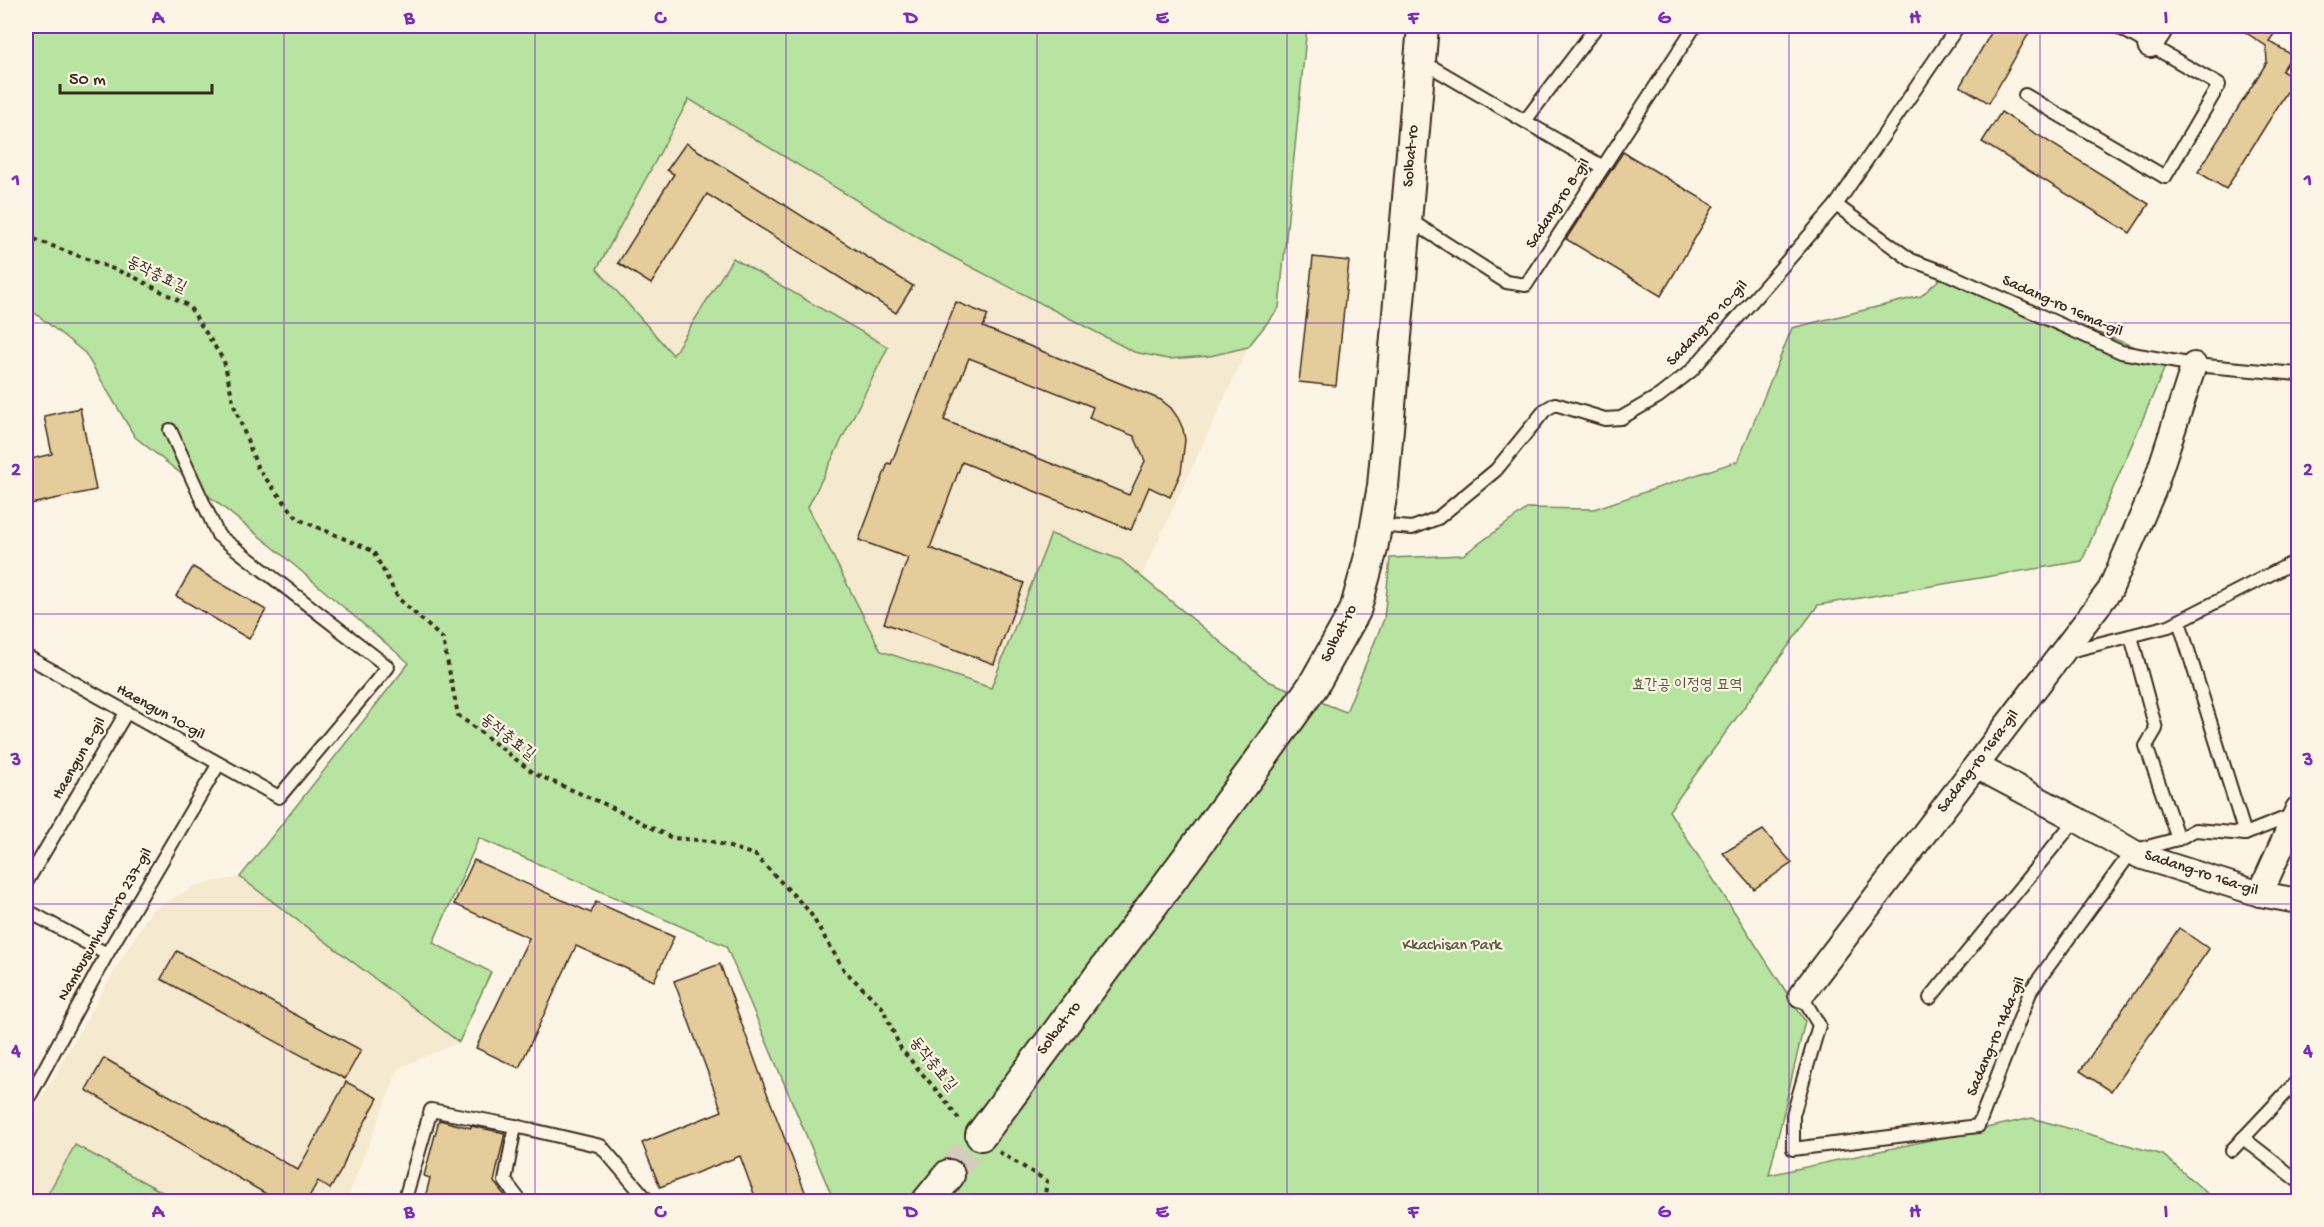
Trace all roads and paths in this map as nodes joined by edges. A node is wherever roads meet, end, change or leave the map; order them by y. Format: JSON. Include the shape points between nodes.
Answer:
{"nodes":[{"id":1,"x":1423,"y":26,"type":"edge"},
{"id":2,"x":1597,"y":26,"type":"edge"},
{"id":3,"x":1695,"y":26,"type":"edge"},
{"id":4,"x":1958,"y":26,"type":"edge"},
{"id":5,"x":2117,"y":26,"type":"edge"},
{"id":6,"x":2156,"y":35,"type":"edge"},
{"id":7,"x":1420,"y":60,"type":"junction"},
{"id":8,"x":2025,"y":95,"type":"dead end"},
{"id":9,"x":1525,"y":121,"type":"junction"},
{"id":10,"x":1603,"y":167,"type":"junction"},
{"id":11,"x":1836,"y":205,"type":"junction"},
{"id":12,"x":1407,"y":218,"type":"junction"},
{"id":13,"x":26,"y":236,"type":"edge"},
{"id":14,"x":2194,"y":365,"type":"junction"},
{"id":15,"x":2298,"y":374,"type":"edge"},
{"id":16,"x":170,"y":430,"type":"dead end"},
{"id":17,"x":1376,"y":525,"type":"junction"},
{"id":18,"x":2298,"y":560,"type":"edge"},
{"id":19,"x":2179,"y":621,"type":"junction"},
{"id":20,"x":2131,"y":636,"type":"junction"},
{"id":21,"x":2062,"y":653,"type":"junction"},
{"id":22,"x":26,"y":659,"type":"edge"},
{"id":23,"x":126,"y":713,"type":"junction"},
{"id":24,"x":218,"y":765,"type":"junction"},
{"id":25,"x":1976,"y":766,"type":"junction"},
{"id":26,"x":2298,"y":812,"type":"edge"},
{"id":27,"x":2076,"y":819,"type":"junction"},
{"id":28,"x":2246,"y":834,"type":"junction"},
{"id":29,"x":2178,"y":839,"type":"junction"},
{"id":30,"x":2132,"y":850,"type":"junction"},
{"id":31,"x":26,"y":883,"type":"edge"},
{"id":32,"x":2260,"y":894,"type":"junction"},
{"id":33,"x":2298,"y":901,"type":"edge"},
{"id":34,"x":26,"y":910,"type":"edge"},
{"id":35,"x":107,"y":954,"type":"junction"},
{"id":36,"x":1801,"y":995,"type":"joint"},
{"id":37,"x":1930,"y":998,"type":"dead end"},
{"id":38,"x":2298,"y":1080,"type":"edge"},
{"id":39,"x":26,"y":1103,"type":"edge"},
{"id":40,"x":515,"y":1126,"type":"junction"},
{"id":41,"x":980,"y":1137,"type":"junction"},
{"id":42,"x":2243,"y":1138,"type":"junction"},
{"id":43,"x":1793,"y":1149,"type":"joint"},
{"id":44,"x":2232,"y":1150,"type":"dead end"},
{"id":45,"x":949,"y":1175,"type":"tunnel mouth"},
{"id":46,"x":2298,"y":1181,"type":"edge"},
{"id":47,"x":404,"y":1202,"type":"edge"},
{"id":48,"x":521,"y":1202,"type":"edge"},
{"id":49,"x":649,"y":1202,"type":"edge"},
{"id":50,"x":927,"y":1202,"type":"edge"},
{"id":51,"x":1044,"y":1202,"type":"edge"}],
"edges":[{"from":1,"to":7,"type":"street","name":"Solbat-ro"},
{"from":2,"to":9,"type":"lane"},
{"from":3,"to":10,"type":"lane","name":"Sadang-ro 8-gil"},
{"from":4,"to":11,"type":"lane","name":"Sadang-ro 10-gil"},
{"from":5,"to":6,"type":"lane"},
{"from":6,"to":8,"type":"lane","via":[[2219,85],[2166,177]]},
{"from":7,"to":9,"type":"lane"},
{"from":7,"to":12,"type":"street","name":"Solbat-ro"},
{"from":9,"to":10,"type":"lane"},
{"from":10,"to":12,"type":"lane","name":"Sadang-ro 8-gil","via":[[1526,285],[1506,282]]},
{"from":11,"to":14,"type":"lane","name":"Sadang-ro 16ma-gil","via":[[1911,260],[2121,352]]},
{"from":11,"to":17,"type":"lane","name":"Sadang-ro 10-gil","via":[[1691,371],[1659,396],[1620,418],[1605,418],[1556,404],[1545,410],[1496,470],[1438,518],[1412,528]]},
{"from":12,"to":17,"type":"street","name":"Solbat-ro","via":[[1383,486]]},
{"from":13,"to":41,"type":"path","name":"동작충효길","via":[[132,276],[189,306],[224,361],[234,405],[258,469],[298,519],[373,551],[398,598],[443,639],[458,715],[535,774],[672,838],[711,841],[755,855],[809,911],[844,970],[882,1007],[901,1049]]},
{"from":14,"to":15,"type":"lane","name":"Sadang-ro 16ma-gil"},
{"from":14,"to":21,"type":"street","name":"Sadang-ro 16ra-gil","via":[[2153,490],[2110,590]]},
{"from":16,"to":24,"type":"lane","name":"Haengun 10-gil","via":[[218,535],[388,667],[279,797]]},
{"from":17,"to":41,"type":"street","name":"Solbat-ro","via":[[1355,610],[1313,686]]},
{"from":18,"to":19,"type":"lane"},
{"from":19,"to":20,"type":"lane"},
{"from":19,"to":28,"type":"lane"},
{"from":20,"to":21,"type":"lane"},
{"from":20,"to":29,"type":"lane","via":[[2156,729],[2146,746]]},
{"from":21,"to":25,"type":"street","name":"Sadang-ro 16ra-gil"},
{"from":22,"to":23,"type":"lane","name":"Haengun 10-gil"},
{"from":23,"to":24,"type":"lane","name":"Haengun 10-gil"},
{"from":23,"to":31,"type":"lane","name":"Haengun 8-gil"},
{"from":24,"to":35,"type":"lane","name":"Nambusunhwan-ro 237-gil"},
{"from":25,"to":27,"type":"street","name":"Sadang-ro 16a-gil"},
{"from":25,"to":36,"type":"street","name":"Sadang-ro 16ra-gil"},
{"from":26,"to":28,"type":"lane"},
{"from":26,"to":32,"type":"street"},
{"from":27,"to":30,"type":"street","name":"Sadang-ro 16a-gil"},
{"from":27,"to":37,"type":"lane"},
{"from":28,"to":29,"type":"lane","via":[[2195,830]]},
{"from":29,"to":30,"type":"lane"},
{"from":30,"to":32,"type":"street","name":"Sadang-ro 16a-gil","via":[[2140,856]]},
{"from":30,"to":43,"type":"lane","name":"Sadang-ro 14da-gil","via":[[2031,990],[1978,1126]]},
{"from":32,"to":33,"type":"street","name":"Sadang-ro 16a-gil"},
{"from":34,"to":35,"type":"lane"},
{"from":35,"to":39,"type":"lane","name":"Nambusunhwan-ro 237-gil"},
{"from":36,"to":43,"type":"lane","name":"Sadang-ro 16ra-gil","via":[[1819,1025],[1793,1115]]},
{"from":38,"to":42,"type":"lane"},
{"from":40,"to":47,"type":"lane","via":[[431,1110]]},
{"from":40,"to":48,"type":"lane","via":[[505,1181]]},
{"from":40,"to":49,"type":"lane","via":[[601,1146]]},
{"from":41,"to":51,"type":"path","name":"동작충효길","via":[[1047,1181]]},
{"from":42,"to":44,"type":"lane"},
{"from":42,"to":46,"type":"lane"},
{"from":45,"to":50,"type":"street"}]}
